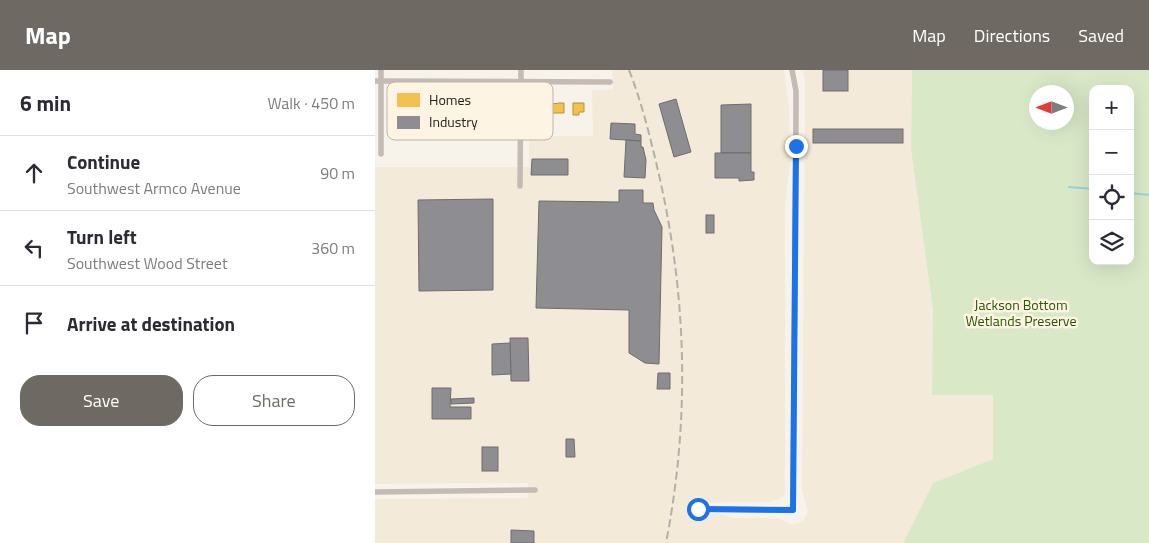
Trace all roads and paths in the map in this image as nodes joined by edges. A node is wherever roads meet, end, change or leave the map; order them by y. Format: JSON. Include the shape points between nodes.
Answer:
{"nodes":[{"id":1,"x":381,"y":70,"type":"edge"},
{"id":2,"x":521,"y":70,"type":"edge"},
{"id":3,"x":792,"y":70,"type":"edge"},
{"id":4,"x":378,"y":81,"type":"edge"},
{"id":5,"x":521,"y":82,"type":"junction"},
{"id":6,"x":610,"y":82,"type":"dead end"},
{"id":7,"x":520,"y":140,"type":"edge"},
{"id":8,"x":381,"y":154,"type":"dead end"},
{"id":9,"x":520,"y":186,"type":"dead end"},
{"id":10,"x":535,"y":490,"type":"dead end"},
{"id":11,"x":375,"y":492,"type":"edge"},
{"id":12,"x":698,"y":509,"type":"dead end"}],
"edges":[{"from":1,"to":4,"type":"street"},
{"from":2,"to":5,"type":"street"},
{"from":3,"to":12,"type":"street","via":[[796,113],[793,510]]},
{"from":4,"to":5,"type":"street"},
{"from":4,"to":8,"type":"street"},
{"from":5,"to":6,"type":"street"},
{"from":7,"to":9,"type":"street"},
{"from":10,"to":11,"type":"street"}]}
